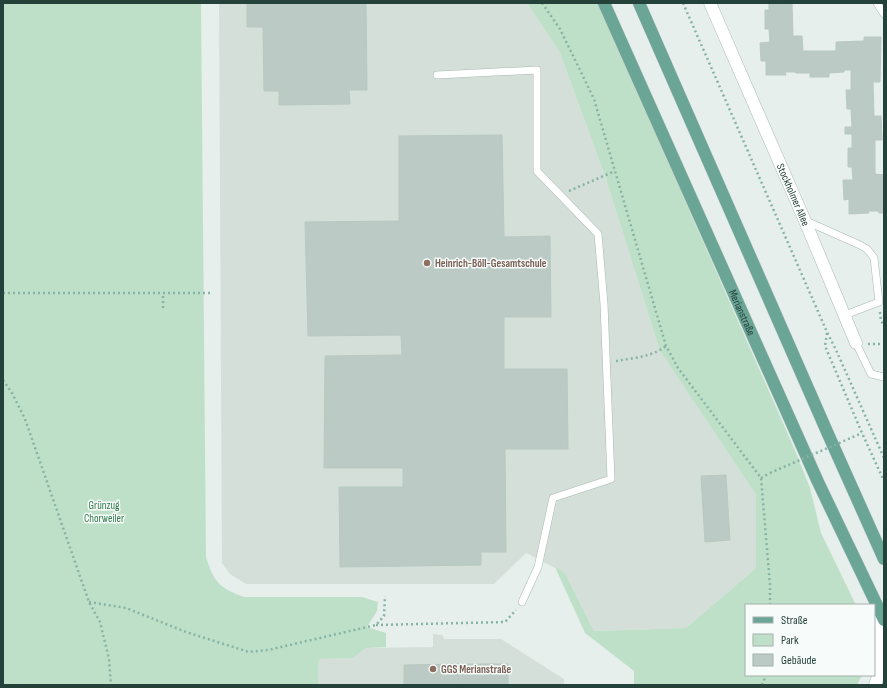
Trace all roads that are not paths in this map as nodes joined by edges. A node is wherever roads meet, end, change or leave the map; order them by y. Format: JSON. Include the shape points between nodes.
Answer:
{"nodes":[{"id":1,"x":604,"y":3,"type":"edge"},
{"id":2,"x":639,"y":3,"type":"edge"},
{"id":3,"x":710,"y":3,"type":"edge"},
{"id":4,"x":876,"y":3,"type":"edge"},
{"id":5,"x":884,"y":14,"type":"edge"},
{"id":6,"x":437,"y":75,"type":"dead end"},
{"id":7,"x":805,"y":221,"type":"junction"},
{"id":8,"x":844,"y":315,"type":"junction"},
{"id":9,"x":856,"y":343,"type":"joint"},
{"id":10,"x":884,"y":377,"type":"edge"},
{"id":11,"x":884,"y":559,"type":"edge"},
{"id":12,"x":522,"y":602,"type":"road end"},
{"id":13,"x":878,"y":609,"type":"junction"},
{"id":14,"x":884,"y":620,"type":"edge"},
{"id":15,"x":875,"y":685,"type":"edge"}],
"edges":[{"from":1,"to":13,"type":"main road","name":"Merianstraße","via":[[818,482]]},
{"from":2,"to":11,"type":"main road"},
{"from":3,"to":7,"type":"street","name":"Stockholmer Allee"},
{"from":4,"to":5,"type":"lane"},
{"from":6,"to":12,"type":"lane","via":[[537,70],[537,171],[598,234],[604,304],[611,479],[553,498],[538,568]]},
{"from":7,"to":8,"type":"street","name":"Stockholmer Allee"},
{"from":7,"to":8,"type":"lane","via":[[860,245],[874,258],[879,302]]},
{"from":8,"to":9,"type":"street","name":"Stockholmer Allee"},
{"from":9,"to":10,"type":"lane","name":"Stockholmer Allee","via":[[871,374]]},
{"from":13,"to":14,"type":"main road","name":"Merianstraße"},
{"from":13,"to":15,"type":"street","via":[[881,658]]}]}
